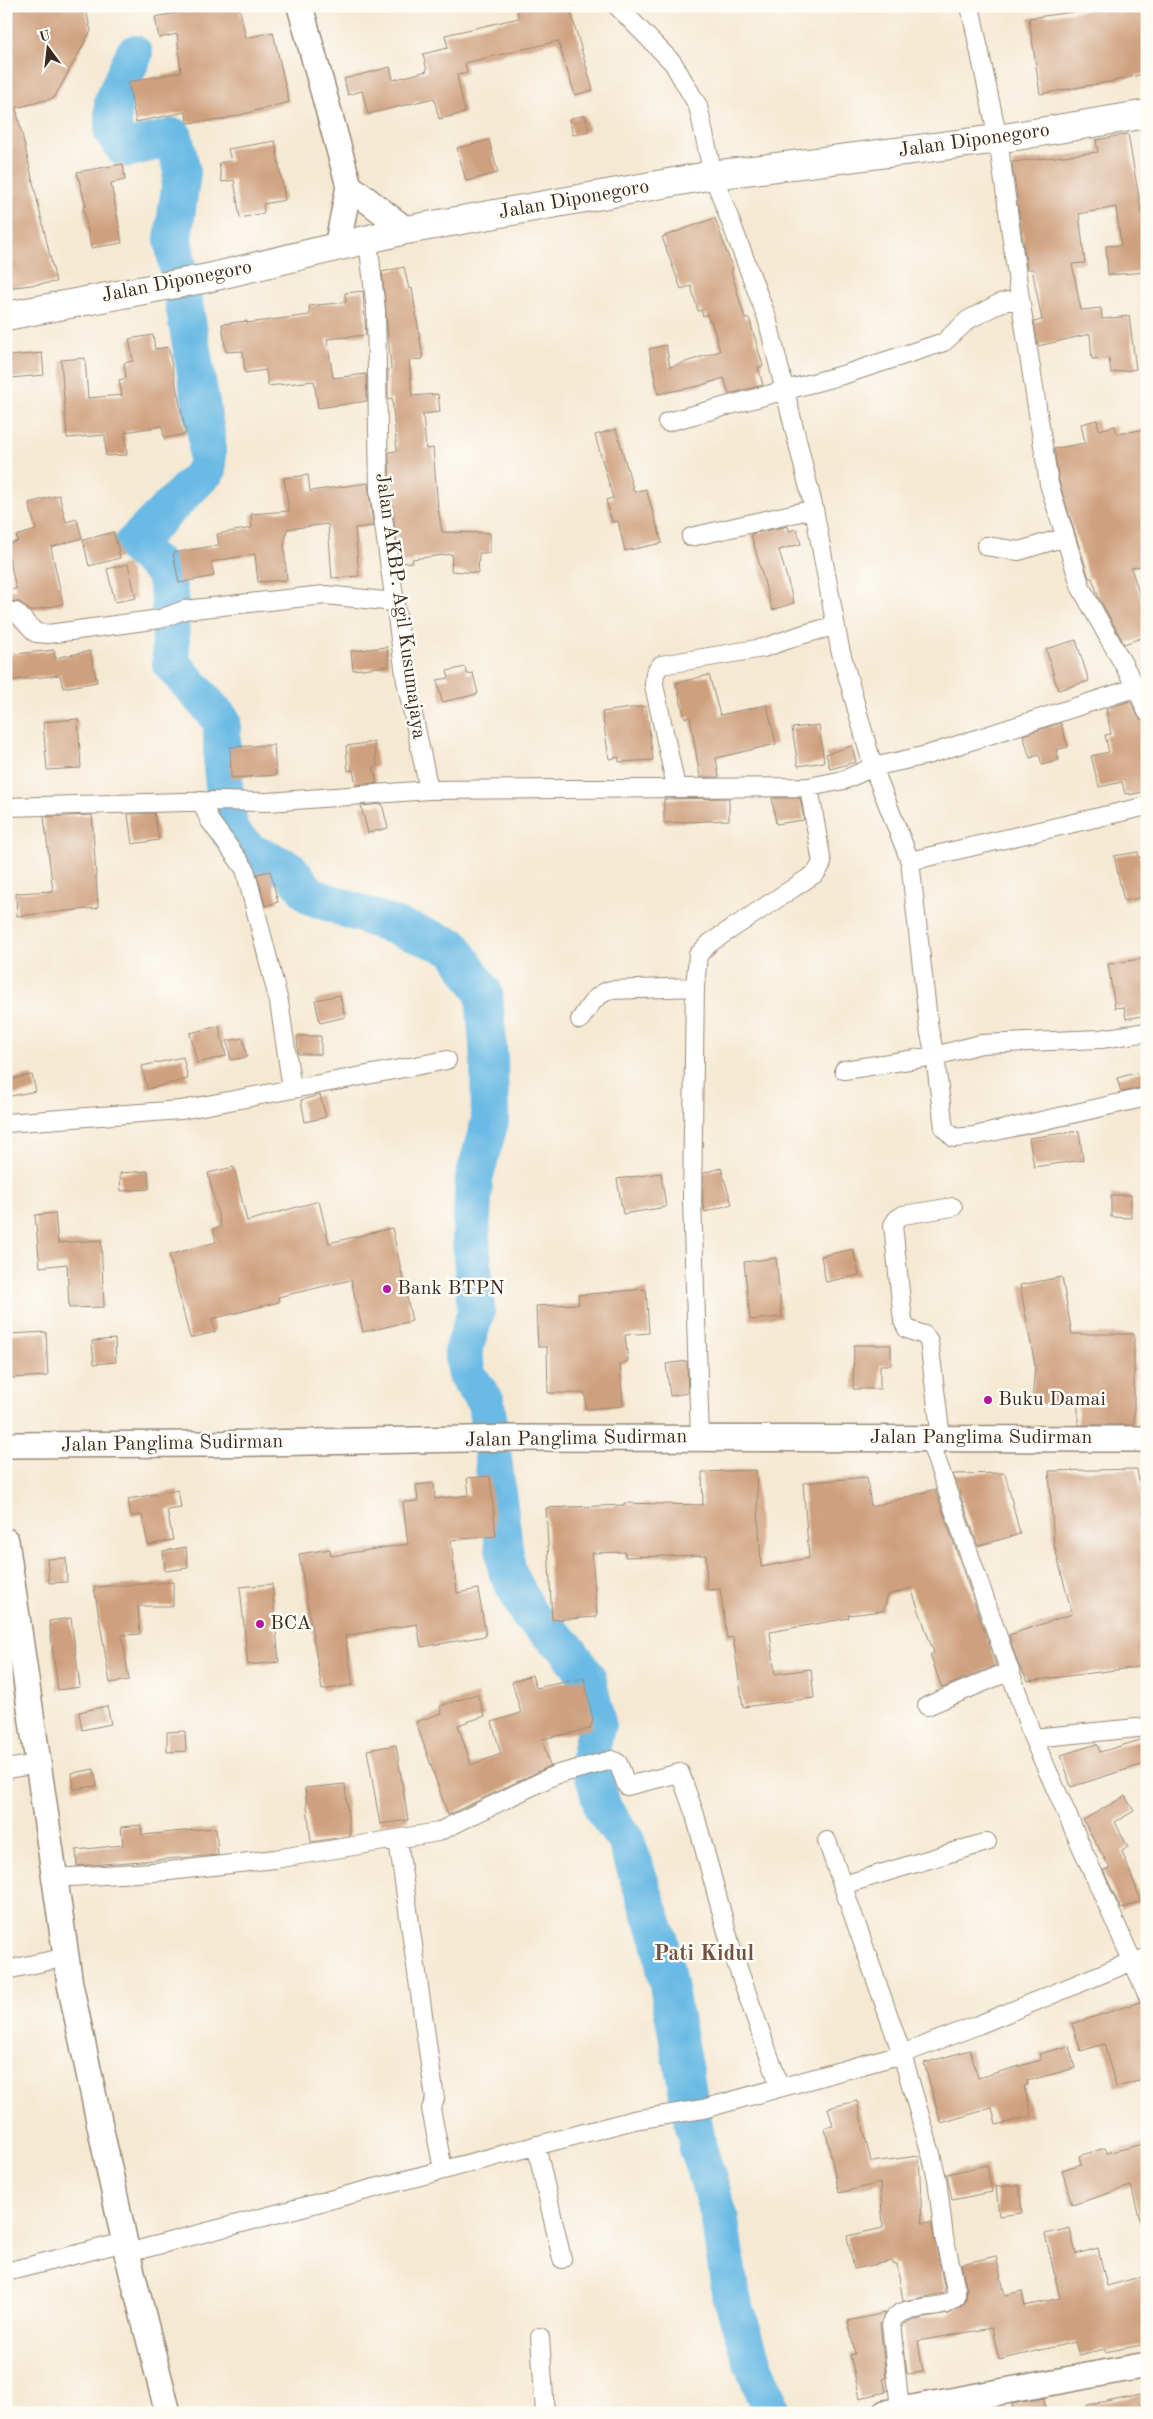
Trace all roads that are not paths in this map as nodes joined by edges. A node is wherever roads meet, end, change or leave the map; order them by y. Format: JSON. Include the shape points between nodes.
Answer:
{"nodes":[{"id":1,"x":300,"y":6,"type":"edge"},
{"id":2,"x":970,"y":6,"type":"edge"},
{"id":3,"x":620,"y":7,"type":"edge"},
{"id":4,"x":1147,"y":114,"type":"edge"},
{"id":5,"x":998,"y":139,"type":"junction"},
{"id":6,"x":713,"y":176,"type":"junction"},
{"id":7,"x":349,"y":186,"type":"junction"},
{"id":8,"x":406,"y":230,"type":"junction"},
{"id":9,"x":368,"y":241,"type":"junction"},
{"id":10,"x":336,"y":247,"type":"junction"},
{"id":11,"x":1020,"y":298,"type":"junction"},
{"id":12,"x":6,"y":316,"type":"edge"},
{"id":13,"x":784,"y":391,"type":"junction"},
{"id":14,"x":668,"y":422,"type":"dead end"},
{"id":15,"x":814,"y":509,"type":"junction"},
{"id":16,"x":691,"y":537,"type":"dead end"},
{"id":17,"x":1065,"y":537,"type":"junction"},
{"id":18,"x":986,"y":546,"type":"dead end"},
{"id":19,"x":395,"y":602,"type":"junction"},
{"id":20,"x":6,"y":612,"type":"edge"},
{"id":21,"x":834,"y":626,"type":"junction"},
{"id":22,"x":1141,"y":686,"type":"edge"},
{"id":23,"x":1147,"y":712,"type":"edge"},
{"id":24,"x":873,"y":767,"type":"junction"},
{"id":25,"x":676,"y":787,"type":"junction"},
{"id":26,"x":809,"y":787,"type":"junction"},
{"id":27,"x":429,"y":790,"type":"junction"},
{"id":28,"x":201,"y":802,"type":"junction"},
{"id":29,"x":6,"y":806,"type":"edge"},
{"id":30,"x":1147,"y":806,"type":"edge"},
{"id":31,"x":910,"y":861,"type":"junction"},
{"id":32,"x":695,"y":988,"type":"junction"},
{"id":33,"x":580,"y":1020,"type":"dead end"},
{"id":34,"x":1147,"y":1032,"type":"edge"},
{"id":35,"x":936,"y":1056,"type":"junction"},
{"id":36,"x":446,"y":1060,"type":"dead end"},
{"id":37,"x":844,"y":1070,"type":"dead end"},
{"id":38,"x":292,"y":1089,"type":"junction"},
{"id":39,"x":1147,"y":1097,"type":"edge"},
{"id":40,"x":6,"y":1123,"type":"edge"},
{"id":41,"x":953,"y":1207,"type":"dead end"},
{"id":42,"x":700,"y":1438,"type":"junction"},
{"id":43,"x":935,"y":1438,"type":"junction"},
{"id":44,"x":1147,"y":1439,"type":"edge"},
{"id":45,"x":6,"y":1445,"type":"edge"},
{"id":46,"x":6,"y":1541,"type":"edge"},
{"id":47,"x":1010,"y":1671,"type":"junction"},
{"id":48,"x":927,"y":1706,"type":"dead end"},
{"id":49,"x":1147,"y":1727,"type":"edge"},
{"id":50,"x":1033,"y":1738,"type":"junction"},
{"id":51,"x":38,"y":1764,"type":"junction"},
{"id":52,"x":6,"y":1769,"type":"edge"},
{"id":53,"x":398,"y":1840,"type":"junction"},
{"id":54,"x":827,"y":1841,"type":"dead end"},
{"id":55,"x":987,"y":1842,"type":"dead end"},
{"id":56,"x":54,"y":1878,"type":"junction"},
{"id":57,"x":843,"y":1885,"type":"junction"},
{"id":58,"x":67,"y":1957,"type":"junction"},
{"id":59,"x":1140,"y":1959,"type":"edge"},
{"id":60,"x":6,"y":1970,"type":"edge"},
{"id":61,"x":1147,"y":1994,"type":"edge"},
{"id":62,"x":902,"y":2054,"type":"junction"},
{"id":63,"x":780,"y":2088,"type":"junction"},
{"id":64,"x":536,"y":2145,"type":"junction"},
{"id":65,"x":443,"y":2169,"type":"junction"},
{"id":66,"x":126,"y":2248,"type":"junction"},
{"id":67,"x":562,"y":2259,"type":"dead end"},
{"id":68,"x":6,"y":2272,"type":"edge"},
{"id":69,"x":540,"y":2337,"type":"dead end"},
{"id":70,"x":1147,"y":2365,"type":"edge"},
{"id":71,"x":892,"y":2411,"type":"edge"},
{"id":72,"x":168,"y":2413,"type":"edge"},
{"id":73,"x":545,"y":2413,"type":"edge"}],
"edges":[{"from":1,"to":7,"type":"main road"},
{"from":2,"to":5,"type":"street"},
{"from":3,"to":6,"type":"street","via":[[674,62],[698,106]]},
{"from":4,"to":5,"type":"main road","name":"Jalan Diponegoro"},
{"from":5,"to":6,"type":"main road","name":"Jalan Diponegoro"},
{"from":5,"to":11,"type":"street"},
{"from":6,"to":8,"type":"main road","name":"Jalan Diponegoro"},
{"from":6,"to":13,"type":"street","via":[[767,318]]},
{"from":7,"to":8,"type":"main road"},
{"from":7,"to":10,"type":"main road"},
{"from":8,"to":9,"type":"main road","name":"Jalan Diponegoro"},
{"from":9,"to":10,"type":"main road","name":"Jalan Diponegoro"},
{"from":9,"to":19,"type":"street","name":"Jalan AKBP. Agil Kusumajaya","via":[[376,310],[379,490]]},
{"from":10,"to":12,"type":"main road","name":"Jalan Diponegoro","via":[[208,278]]},
{"from":11,"to":13,"type":"street","via":[[1000,303],[968,320],[944,342]]},
{"from":11,"to":17,"type":"street","via":[[1049,484]]},
{"from":13,"to":14,"type":"street"},
{"from":13,"to":15,"type":"street"},
{"from":15,"to":16,"type":"street"},
{"from":15,"to":21,"type":"street"},
{"from":17,"to":18,"type":"street","via":[[1019,551]]},
{"from":17,"to":22,"type":"street","via":[[1080,588]]},
{"from":19,"to":20,"type":"street","via":[[325,595],[184,610],[160,619],[48,634],[36,633],[16,612]]},
{"from":19,"to":27,"type":"street","name":"Jalan AKBP. Agil Kusumajaya","via":[[406,681]]},
{"from":21,"to":24,"type":"street"},
{"from":21,"to":25,"type":"street","via":[[763,648],[661,665],[655,673],[654,685]]},
{"from":22,"to":23,"type":"street"},
{"from":22,"to":24,"type":"street","via":[[927,755]]},
{"from":24,"to":26,"type":"street","via":[[844,780]]},
{"from":24,"to":31,"type":"street"},
{"from":25,"to":26,"type":"street"},
{"from":25,"to":27,"type":"street"},
{"from":26,"to":32,"type":"street","via":[[822,863],[816,873],[703,948],[698,955]]},
{"from":27,"to":28,"type":"street","via":[[268,802]]},
{"from":28,"to":29,"type":"street"},
{"from":28,"to":38,"type":"street","via":[[210,821],[245,869],[279,1002]]},
{"from":30,"to":31,"type":"street"},
{"from":31,"to":35,"type":"street","via":[[929,1029]]},
{"from":32,"to":33,"type":"street","via":[[604,992],[597,996]]},
{"from":32,"to":42,"type":"street","via":[[692,1200]]},
{"from":34,"to":35,"type":"street","via":[[1101,1039],[981,1044]]},
{"from":35,"to":37,"type":"street"},
{"from":35,"to":39,"type":"street","via":[[944,1128],[954,1138]]},
{"from":36,"to":38,"type":"street"},
{"from":38,"to":40,"type":"street","via":[[181,1110]]},
{"from":41,"to":43,"type":"street","via":[[903,1215],[893,1225],[903,1321],[907,1330],[924,1335],[929,1341]]},
{"from":42,"to":43,"type":"main road","name":"Jalan Panglima Sudirman"},
{"from":42,"to":45,"type":"main road","name":"Jalan Panglima Sudirman"},
{"from":43,"to":44,"type":"main road","name":"Jalan Panglima Sudirman"},
{"from":43,"to":47,"type":"street"},
{"from":46,"to":51,"type":"main road"},
{"from":47,"to":48,"type":"street"},
{"from":47,"to":50,"type":"street"},
{"from":49,"to":50,"type":"street"},
{"from":50,"to":59,"type":"street"},
{"from":51,"to":52,"type":"street"},
{"from":51,"to":56,"type":"main road"},
{"from":53,"to":56,"type":"street","via":[[170,1871]]},
{"from":53,"to":63,"type":"street","via":[[438,1832],[565,1772],[612,1760],[618,1763],[627,1786],[681,1774],[733,1954]]},
{"from":53,"to":65,"type":"street","via":[[435,2100],[431,2109]]},
{"from":54,"to":57,"type":"street"},
{"from":55,"to":57,"type":"street"},
{"from":56,"to":58,"type":"main road"},
{"from":57,"to":62,"type":"street"},
{"from":58,"to":60,"type":"street"},
{"from":58,"to":66,"type":"main road"},
{"from":59,"to":61,"type":"street"},
{"from":59,"to":62,"type":"street"},
{"from":62,"to":63,"type":"street"},
{"from":62,"to":71,"type":"street","via":[[937,2180],[956,2297],[944,2305],[894,2316],[891,2323]]},
{"from":63,"to":64,"type":"street","via":[[703,2109],[634,2120]]},
{"from":64,"to":65,"type":"street"},
{"from":64,"to":67,"type":"street"},
{"from":65,"to":66,"type":"street"},
{"from":66,"to":68,"type":"street"},
{"from":66,"to":72,"type":"main road"},
{"from":69,"to":73,"type":"street"},
{"from":70,"to":71,"type":"main road"}]}
